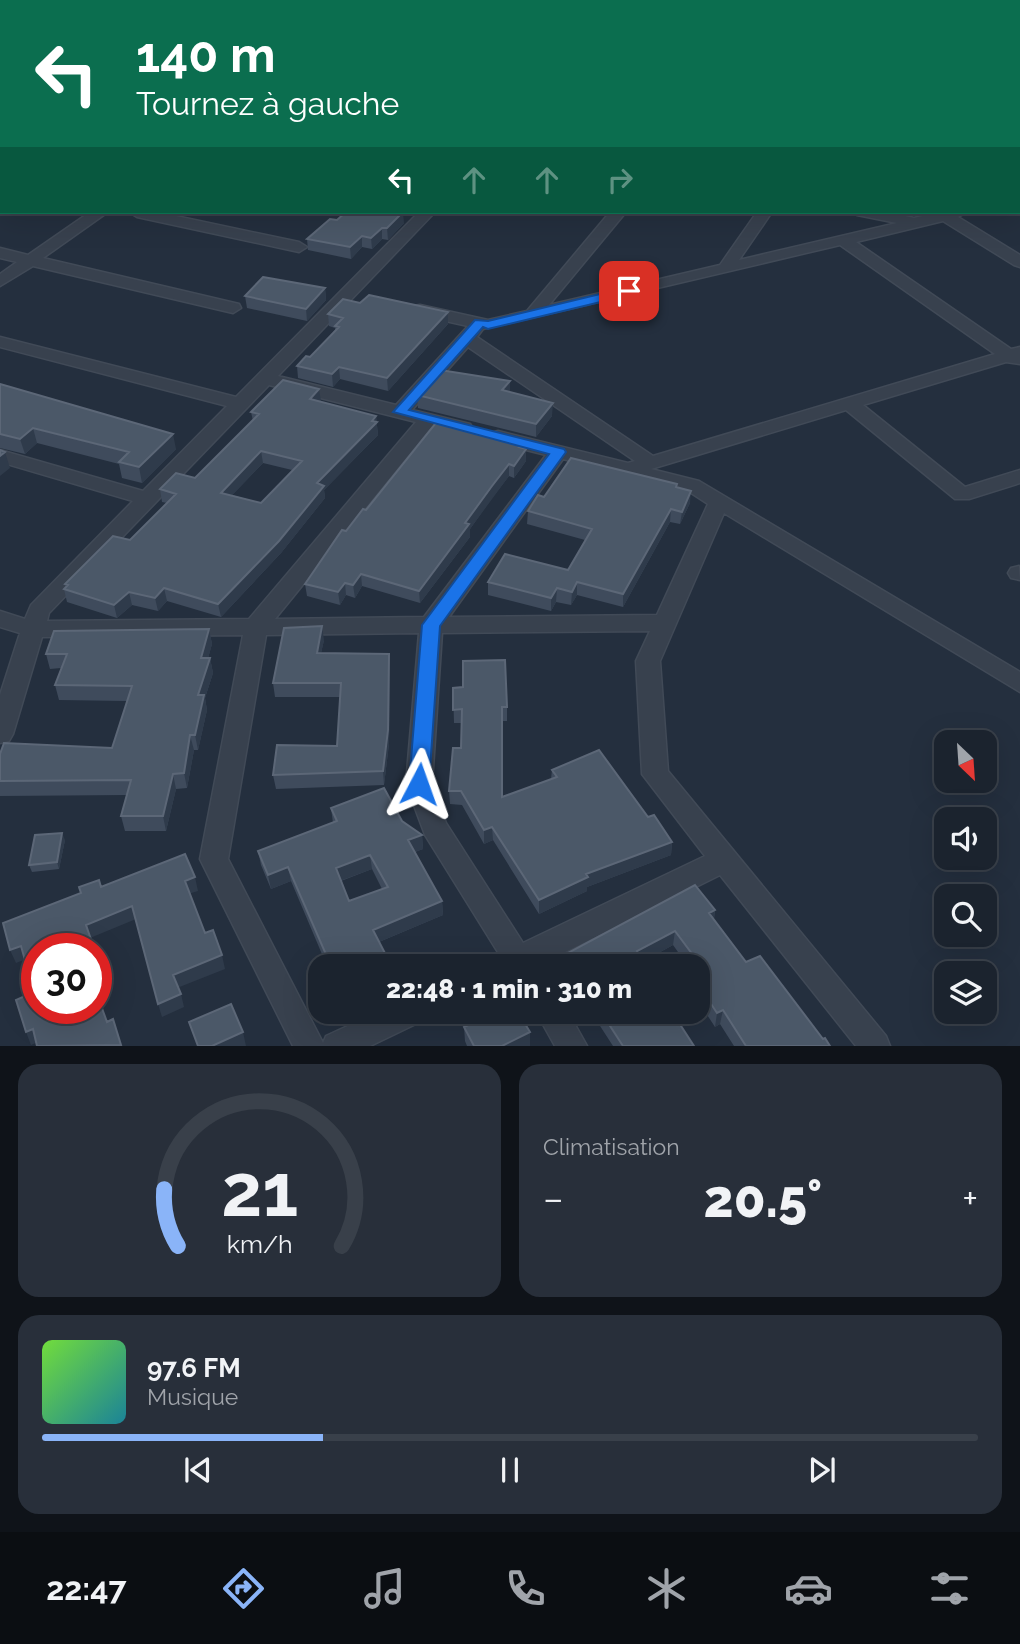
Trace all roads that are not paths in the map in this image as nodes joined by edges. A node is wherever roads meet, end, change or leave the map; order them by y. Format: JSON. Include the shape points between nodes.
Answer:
{"nodes":[{"id":1,"x":97,"y":214,"type":"edge"},
{"id":2,"x":146,"y":214,"type":"edge"},
{"id":3,"x":425,"y":214,"type":"edge"},
{"id":4,"x":616,"y":214,"type":"edge"},
{"id":5,"x":763,"y":214,"type":"edge"},
{"id":6,"x":873,"y":214,"type":"edge"},
{"id":7,"x":952,"y":214,"type":"edge"},
{"id":8,"x":917,"y":222,"type":"junction"},
{"id":9,"x":844,"y":240,"type":"junction"},
{"id":10,"x":299,"y":247,"type":"dead end"},
{"id":11,"x":0,"y":253,"type":"edge"},
{"id":12,"x":30,"y":260,"type":"junction"},
{"id":13,"x":1020,"y":261,"type":"edge"},
{"id":14,"x":726,"y":268,"type":"junction"},
{"id":15,"x":0,"y":281,"type":"edge"},
{"id":16,"x":347,"y":294,"type":"junction"},
{"id":17,"x":374,"y":300,"type":"edge"},
{"id":18,"x":400,"y":305,"type":"edge"},
{"id":19,"x":233,"y":309,"type":"dead end"},
{"id":20,"x":533,"y":314,"type":"junction"},
{"id":21,"x":480,"y":323,"type":"junction"},
{"id":22,"x":467,"y":338,"type":"junction"},
{"id":23,"x":0,"y":342,"type":"edge"},
{"id":24,"x":1016,"y":357,"type":"edge"},
{"id":25,"x":265,"y":378,"type":"junction"},
{"id":26,"x":849,"y":403,"type":"junction"},
{"id":27,"x":240,"y":404,"type":"junction"},
{"id":28,"x":400,"y":412,"type":"junction"},
{"id":29,"x":428,"y":419,"type":"junction"},
{"id":30,"x":558,"y":452,"type":"junction"},
{"id":31,"x":0,"y":456,"type":"edge"},
{"id":32,"x":651,"y":463,"type":"junction"},
{"id":33,"x":629,"y":470,"type":"junction"},
{"id":34,"x":1020,"y":476,"type":"edge"},
{"id":35,"x":148,"y":499,"type":"junction"},
{"id":36,"x":719,"y":502,"type":"junction"},
{"id":37,"x":0,"y":619,"type":"edge"},
{"id":38,"x":665,"y":622,"type":"junction"},
{"id":39,"x":431,"y":625,"type":"junction"},
{"id":40,"x":256,"y":626,"type":"junction"},
{"id":41,"x":33,"y":629,"type":"junction"},
{"id":42,"x":1020,"y":683,"type":"edge"},
{"id":43,"x":0,"y":734,"type":"edge"},
{"id":44,"x":726,"y":859,"type":"junction"},
{"id":45,"x":508,"y":954,"type":"edge"},
{"id":46,"x":534,"y":954,"type":"edge"},
{"id":47,"x":392,"y":1024,"type":"edge"},
{"id":48,"x":559,"y":1024,"type":"edge"},
{"id":49,"x":373,"y":1038,"type":"edge"},
{"id":50,"x":309,"y":1045,"type":"edge"},
{"id":51,"x":337,"y":1045,"type":"edge"},
{"id":52,"x":572,"y":1045,"type":"edge"},
{"id":53,"x":875,"y":1045,"type":"edge"}],
"edges":[{"from":1,"to":12,"type":"street"},
{"from":2,"to":10,"type":"street"},
{"from":3,"to":16,"type":"street"},
{"from":4,"to":20,"type":"street"},
{"from":5,"to":14,"type":"street"},
{"from":6,"to":8,"type":"street"},
{"from":7,"to":8,"type":"street"},
{"from":7,"to":13,"type":"street"},
{"from":8,"to":9,"type":"street"},
{"from":9,"to":14,"type":"street"},
{"from":9,"to":24,"type":"street"},
{"from":11,"to":12,"type":"street"},
{"from":12,"to":15,"type":"street"},
{"from":12,"to":19,"type":"street"},
{"from":14,"to":20,"type":"street"},
{"from":16,"to":17,"type":"street"},
{"from":16,"to":25,"type":"street"},
{"from":18,"to":21,"type":"street"},
{"from":20,"to":21,"type":"street"},
{"from":21,"to":22,"type":"street"},
{"from":22,"to":28,"type":"street"},
{"from":22,"to":32,"type":"street"},
{"from":23,"to":27,"type":"street"},
{"from":24,"to":26,"type":"street"},
{"from":25,"to":27,"type":"street"},
{"from":25,"to":28,"type":"street"},
{"from":26,"to":32,"type":"street"},
{"from":26,"to":34,"type":"street","via":[[962,495]]},
{"from":27,"to":35,"type":"street"},
{"from":28,"to":29,"type":"street"},
{"from":29,"to":30,"type":"street"},
{"from":29,"to":40,"type":"street"},
{"from":30,"to":33,"type":"street"},
{"from":30,"to":39,"type":"street"},
{"from":31,"to":35,"type":"street"},
{"from":32,"to":33,"type":"street"},
{"from":33,"to":36,"type":"street","via":[[692,485]]},
{"from":35,"to":41,"type":"street","via":[[39,610]]},
{"from":36,"to":38,"type":"street"},
{"from":36,"to":42,"type":"street"},
{"from":37,"to":41,"type":"street"},
{"from":38,"to":39,"type":"street"},
{"from":38,"to":44,"type":"street","via":[[648,661],[655,774]]},
{"from":39,"to":40,"type":"street"},
{"from":39,"to":45,"type":"street","via":[[419,784],[434,827]]},
{"from":40,"to":41,"type":"street"},
{"from":40,"to":50,"type":"street","via":[[214,859]]},
{"from":41,"to":43,"type":"street"},
{"from":44,"to":46,"type":"street"},
{"from":44,"to":53,"type":"street"},
{"from":47,"to":49,"type":"street"},
{"from":48,"to":52,"type":"street"},
{"from":49,"to":51,"type":"street"}]}
